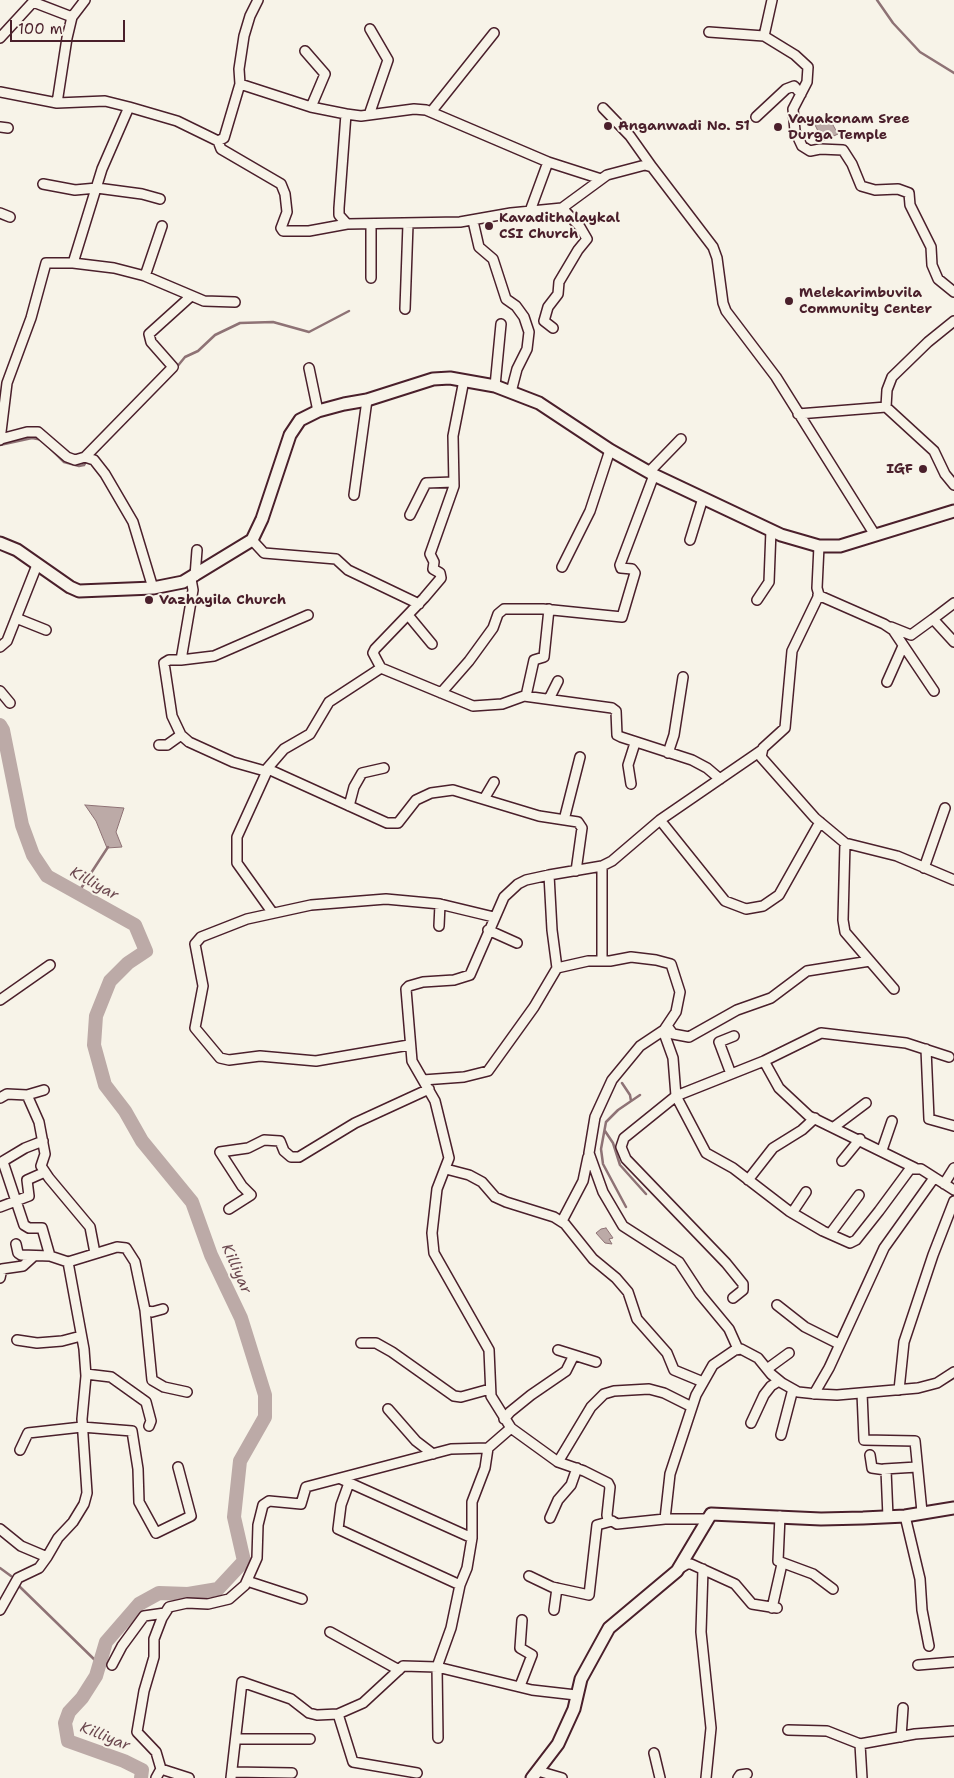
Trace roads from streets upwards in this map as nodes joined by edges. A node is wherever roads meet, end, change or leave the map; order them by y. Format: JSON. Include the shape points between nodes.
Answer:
{"nodes":[{"id":1,"x":85,"y":0,"type":"edge"},
{"id":2,"x":258,"y":0,"type":"edge"},
{"id":3,"x":772,"y":0,"type":"edge"},
{"id":4,"x":72,"y":17,"type":"junction"},
{"id":5,"x":370,"y":29,"type":"dead end"},
{"id":6,"x":709,"y":32,"type":"dead end"},
{"id":7,"x":494,"y":33,"type":"dead end"},
{"id":8,"x":764,"y":36,"type":"junction"},
{"id":9,"x":0,"y":38,"type":"edge"},
{"id":10,"x":305,"y":51,"type":"dead end"},
{"id":11,"x":240,"y":84,"type":"junction"},
{"id":12,"x":0,"y":92,"type":"edge"},
{"id":13,"x":801,"y":94,"type":"junction"},
{"id":14,"x":57,"y":103,"type":"junction"},
{"id":15,"x":129,"y":107,"type":"junction"},
{"id":16,"x":311,"y":107,"type":"junction"},
{"id":17,"x":603,"y":108,"type":"dead end"},
{"id":18,"x":431,"y":112,"type":"junction"},
{"id":19,"x":346,"y":114,"type":"junction"},
{"id":20,"x":369,"y":115,"type":"junction"},
{"id":21,"x":756,"y":117,"type":"dead end"},
{"id":22,"x":218,"y":141,"type":"junction"},
{"id":23,"x":548,"y":162,"type":"junction"},
{"id":24,"x":652,"y":167,"type":"junction"},
{"id":25,"x":601,"y":179,"type":"junction"},
{"id":26,"x":44,"y":184,"type":"dead end"},
{"id":27,"x":97,"y":188,"type":"junction"},
{"id":28,"x":160,"y":199,"type":"dead end"},
{"id":29,"x":562,"y":208,"type":"junction"},
{"id":30,"x":530,"y":211,"type":"junction"},
{"id":31,"x":0,"y":213,"type":"edge"},
{"id":32,"x":10,"y":217,"type":"dead end"},
{"id":33,"x":473,"y":221,"type":"junction"},
{"id":34,"x":347,"y":224,"type":"junction"},
{"id":35,"x":371,"y":224,"type":"junction"},
{"id":36,"x":408,"y":224,"type":"junction"},
{"id":37,"x":162,"y":226,"type":"dead end"},
{"id":38,"x":73,"y":263,"type":"junction"},
{"id":39,"x":145,"y":276,"type":"junction"},
{"id":40,"x":371,"y":278,"type":"dead end"},
{"id":41,"x":954,"y":292,"type":"edge"},
{"id":42,"x":190,"y":297,"type":"junction"},
{"id":43,"x":236,"y":302,"type":"dead end"},
{"id":44,"x":405,"y":309,"type":"dead end"},
{"id":45,"x":954,"y":321,"type":"edge"},
{"id":46,"x":501,"y":324,"type":"dead end"},
{"id":47,"x":553,"y":328,"type":"dead end"},
{"id":48,"x":309,"y":368,"type":"dead end"},
{"id":49,"x":464,"y":380,"type":"junction"},
{"id":50,"x":3,"y":382,"type":"edge"},
{"id":51,"x":495,"y":386,"type":"junction"},
{"id":52,"x":511,"y":392,"type":"junction"},
{"id":53,"x":367,"y":400,"type":"junction"},
{"id":54,"x":886,"y":407,"type":"junction"},
{"id":55,"x":318,"y":411,"type":"junction"},
{"id":56,"x":798,"y":414,"type":"junction"},
{"id":57,"x":681,"y":439,"type":"dead end"},
{"id":58,"x":1,"y":440,"type":"edge"},
{"id":59,"x":610,"y":450,"type":"junction"},
{"id":60,"x":88,"y":457,"type":"junction"},
{"id":61,"x":652,"y":474,"type":"junction"},
{"id":62,"x":454,"y":482,"type":"junction"},
{"id":63,"x":954,"y":485,"type":"edge"},
{"id":64,"x":354,"y":495,"type":"dead end"},
{"id":65,"x":703,"y":498,"type":"junction"},
{"id":66,"x":954,"y":511,"type":"edge"},
{"id":67,"x":410,"y":515,"type":"dead end"},
{"id":68,"x":771,"y":530,"type":"junction"},
{"id":69,"x":874,"y":535,"type":"junction"},
{"id":70,"x":252,"y":540,"type":"junction"},
{"id":71,"x":690,"y":540,"type":"dead end"},
{"id":72,"x":0,"y":543,"type":"edge"},
{"id":73,"x":819,"y":546,"type":"junction"},
{"id":74,"x":197,"y":550,"type":"dead end"},
{"id":75,"x":37,"y":565,"type":"junction"},
{"id":76,"x":562,"y":567,"type":"dead end"},
{"id":77,"x":193,"y":577,"type":"junction"},
{"id":78,"x":153,"y":588,"type":"junction"},
{"id":79,"x":818,"y":595,"type":"junction"},
{"id":80,"x":757,"y":600,"type":"dead end"},
{"id":81,"x":954,"y":603,"type":"edge"},
{"id":82,"x":419,"y":604,"type":"junction"},
{"id":83,"x":549,"y":609,"type":"junction"},
{"id":84,"x":308,"y":615,"type":"dead end"},
{"id":85,"x":408,"y":615,"type":"junction"},
{"id":86,"x":16,"y":618,"type":"junction"},
{"id":87,"x":933,"y":619,"type":"junction"},
{"id":88,"x":886,"y":625,"type":"junction"},
{"id":89,"x":46,"y":630,"type":"dead end"},
{"id":90,"x":954,"y":642,"type":"edge"},
{"id":91,"x":4,"y":644,"type":"edge"},
{"id":92,"x":432,"y":644,"type":"dead end"},
{"id":93,"x":903,"y":646,"type":"junction"},
{"id":94,"x":181,"y":660,"type":"junction"},
{"id":95,"x":381,"y":668,"type":"junction"},
{"id":96,"x":683,"y":676,"type":"dead end"},
{"id":97,"x":558,"y":681,"type":"dead end"},
{"id":98,"x":887,"y":682,"type":"dead end"},
{"id":99,"x":0,"y":691,"type":"edge"},
{"id":100,"x":934,"y":691,"type":"dead end"},
{"id":101,"x":441,"y":693,"type":"junction"},
{"id":102,"x":526,"y":696,"type":"junction"},
{"id":103,"x":549,"y":699,"type":"junction"},
{"id":104,"x":10,"y":703,"type":"dead end"},
{"id":105,"x":181,"y":735,"type":"junction"},
{"id":106,"x":635,"y":743,"type":"junction"},
{"id":107,"x":159,"y":745,"type":"dead end"},
{"id":108,"x":762,"y":750,"type":"junction"},
{"id":109,"x":668,"y":752,"type":"junction"},
{"id":110,"x":580,"y":757,"type":"dead end"},
{"id":111,"x":384,"y":768,"type":"dead end"},
{"id":112,"x":268,"y":769,"type":"junction"},
{"id":113,"x":720,"y":779,"type":"junction"},
{"id":114,"x":494,"y":782,"type":"dead end"},
{"id":115,"x":631,"y":784,"type":"dead end"},
{"id":116,"x":484,"y":800,"type":"junction"},
{"id":117,"x":349,"y":806,"type":"junction"},
{"id":118,"x":945,"y":808,"type":"dead end"},
{"id":119,"x":564,"y":820,"type":"junction"},
{"id":120,"x":660,"y":820,"type":"junction"},
{"id":121,"x":820,"y":822,"type":"junction"},
{"id":122,"x":845,"y":843,"type":"junction"},
{"id":123,"x":602,"y":866,"type":"junction"},
{"id":124,"x":924,"y":868,"type":"junction"},
{"id":125,"x":576,"y":871,"type":"junction"},
{"id":126,"x":549,"y":875,"type":"junction"},
{"id":127,"x":954,"y":880,"type":"edge"},
{"id":128,"x":440,"y":904,"type":"junction"},
{"id":129,"x":272,"y":912,"type":"junction"},
{"id":130,"x":494,"y":917,"type":"junction"},
{"id":131,"x":439,"y":926,"type":"dead end"},
{"id":132,"x":488,"y":930,"type":"junction"},
{"id":133,"x":518,"y":943,"type":"dead end"},
{"id":134,"x":602,"y":960,"type":"junction"},
{"id":135,"x":870,"y":961,"type":"junction"},
{"id":136,"x":50,"y":965,"type":"dead end"},
{"id":137,"x":557,"y":968,"type":"junction"},
{"id":138,"x":894,"y":989,"type":"dead end"},
{"id":139,"x":0,"y":1000,"type":"edge"},
{"id":140,"x":665,"y":1028,"type":"junction"},
{"id":141,"x":734,"y":1036,"type":"dead end"},
{"id":142,"x":409,"y":1045,"type":"junction"},
{"id":143,"x":926,"y":1049,"type":"junction"},
{"id":144,"x":950,"y":1057,"type":"dead end"},
{"id":145,"x":764,"y":1061,"type":"junction"},
{"id":146,"x":731,"y":1074,"type":"junction"},
{"id":147,"x":423,"y":1080,"type":"junction"},
{"id":148,"x":430,"y":1089,"type":"junction"},
{"id":149,"x":44,"y":1090,"type":"dead end"},
{"id":150,"x":27,"y":1095,"type":"junction"},
{"id":151,"x":676,"y":1096,"type":"junction"},
{"id":152,"x":0,"y":1098,"type":"edge"},
{"id":153,"x":866,"y":1103,"type":"dead end"},
{"id":154,"x":815,"y":1118,"type":"junction"},
{"id":155,"x":892,"y":1121,"type":"dead end"},
{"id":156,"x":954,"y":1126,"type":"edge"},
{"id":157,"x":834,"y":1127,"type":"junction"},
{"id":158,"x":860,"y":1140,"type":"junction"},
{"id":159,"x":43,"y":1141,"type":"junction"},
{"id":160,"x":882,"y":1150,"type":"junction"},
{"id":161,"x":588,"y":1153,"type":"junction"},
{"id":162,"x":842,"y":1161,"type":"dead end"},
{"id":163,"x":1,"y":1163,"type":"edge"},
{"id":164,"x":915,"y":1168,"type":"junction"},
{"id":165,"x":954,"y":1168,"type":"edge"},
{"id":166,"x":446,"y":1169,"type":"junction"},
{"id":167,"x":45,"y":1172,"type":"junction"},
{"id":168,"x":934,"y":1178,"type":"junction"},
{"id":169,"x":748,"y":1180,"type":"junction"},
{"id":170,"x":944,"y":1184,"type":"junction"},
{"id":171,"x":954,"y":1190,"type":"edge"},
{"id":172,"x":806,"y":1192,"type":"dead end"},
{"id":173,"x":859,"y":1195,"type":"dead end"},
{"id":174,"x":954,"y":1201,"type":"edge"},
{"id":175,"x":16,"y":1202,"type":"junction"},
{"id":176,"x":0,"y":1207,"type":"edge"},
{"id":177,"x":228,"y":1209,"type":"dead end"},
{"id":178,"x":792,"y":1213,"type":"junction"},
{"id":179,"x":562,"y":1221,"type":"junction"},
{"id":180,"x":830,"y":1234,"type":"junction"},
{"id":181,"x":16,"y":1244,"type":"dead end"},
{"id":182,"x":95,"y":1254,"type":"junction"},
{"id":183,"x":34,"y":1256,"type":"junction"},
{"id":184,"x":50,"y":1256,"type":"junction"},
{"id":185,"x":68,"y":1262,"type":"junction"},
{"id":186,"x":0,"y":1278,"type":"edge"},
{"id":187,"x":733,"y":1298,"type":"dead end"},
{"id":188,"x":777,"y":1304,"type":"dead end"},
{"id":189,"x":163,"y":1309,"type":"dead end"},
{"id":190,"x":145,"y":1310,"type":"junction"},
{"id":191,"x":81,"y":1336,"type":"junction"},
{"id":192,"x":17,"y":1340,"type":"dead end"},
{"id":193,"x":361,"y":1343,"type":"dead end"},
{"id":194,"x":839,"y":1344,"type":"junction"},
{"id":195,"x":738,"y":1349,"type":"junction"},
{"id":196,"x":558,"y":1350,"type":"dead end"},
{"id":197,"x":789,"y":1353,"type":"dead end"},
{"id":198,"x":574,"y":1354,"type":"junction"},
{"id":199,"x":596,"y":1362,"type":"dead end"},
{"id":200,"x":768,"y":1369,"type":"junction"},
{"id":201,"x":954,"y":1372,"type":"edge"},
{"id":202,"x":86,"y":1374,"type":"junction"},
{"id":203,"x":779,"y":1381,"type":"junction"},
{"id":204,"x":703,"y":1382,"type":"junction"},
{"id":205,"x":490,"y":1388,"type":"junction"},
{"id":206,"x":793,"y":1389,"type":"junction"},
{"id":207,"x":899,"y":1390,"type":"junction"},
{"id":208,"x":187,"y":1392,"type":"dead end"},
{"id":209,"x":862,"y":1393,"type":"junction"},
{"id":210,"x":814,"y":1394,"type":"junction"},
{"id":211,"x":692,"y":1407,"type":"junction"},
{"id":212,"x":388,"y":1409,"type":"dead end"},
{"id":213,"x":504,"y":1419,"type":"junction"},
{"id":214,"x":751,"y":1423,"type":"dead end"},
{"id":215,"x":149,"y":1426,"type":"dead end"},
{"id":216,"x":82,"y":1428,"type":"junction"},
{"id":217,"x":511,"y":1428,"type":"junction"},
{"id":218,"x":781,"y":1434,"type":"dead end"},
{"id":219,"x":488,"y":1448,"type":"junction"},
{"id":220,"x":20,"y":1450,"type":"dead end"},
{"id":221,"x":433,"y":1454,"type":"junction"},
{"id":222,"x":870,"y":1455,"type":"dead end"},
{"id":223,"x":558,"y":1462,"type":"junction"},
{"id":224,"x":178,"y":1467,"type":"dead end"},
{"id":225,"x":918,"y":1467,"type":"junction"},
{"id":226,"x":577,"y":1468,"type":"junction"},
{"id":227,"x":884,"y":1468,"type":"junction"},
{"id":228,"x":345,"y":1481,"type":"junction"},
{"id":229,"x":954,"y":1508,"type":"edge"},
{"id":230,"x":922,"y":1512,"type":"junction"},
{"id":231,"x":780,"y":1516,"type":"junction"},
{"id":232,"x":905,"y":1516,"type":"junction"},
{"id":233,"x":888,"y":1517,"type":"junction"},
{"id":234,"x":550,"y":1518,"type":"dead end"},
{"id":235,"x":665,"y":1519,"type":"junction"},
{"id":236,"x":706,"y":1519,"type":"junction"},
{"id":237,"x":612,"y":1521,"type":"junction"},
{"id":238,"x":0,"y":1529,"type":"edge"},
{"id":239,"x":472,"y":1538,"type":"junction"},
{"id":240,"x":47,"y":1557,"type":"junction"},
{"id":241,"x":782,"y":1564,"type":"junction"},
{"id":242,"x":703,"y":1569,"type":"junction"},
{"id":243,"x":677,"y":1571,"type":"junction"},
{"id":244,"x":529,"y":1576,"type":"dead end"},
{"id":245,"x":247,"y":1581,"type":"junction"},
{"id":246,"x":460,"y":1586,"type":"junction"},
{"id":247,"x":557,"y":1588,"type":"junction"},
{"id":248,"x":833,"y":1589,"type":"dead end"},
{"id":249,"x":302,"y":1599,"type":"dead end"},
{"id":250,"x":0,"y":1610,"type":"edge"},
{"id":251,"x":554,"y":1610,"type":"dead end"},
{"id":252,"x":165,"y":1613,"type":"junction"},
{"id":253,"x":522,"y":1620,"type":"dead end"},
{"id":254,"x":330,"y":1632,"type":"dead end"},
{"id":255,"x":929,"y":1646,"type":"dead end"},
{"id":256,"x":954,"y":1662,"type":"edge"},
{"id":257,"x":918,"y":1665,"type":"dead end"},
{"id":258,"x":112,"y":1666,"type":"dead end"},
{"id":259,"x":438,"y":1667,"type":"junction"},
{"id":260,"x":399,"y":1670,"type":"junction"},
{"id":261,"x":520,"y":1686,"type":"junction"},
{"id":262,"x":576,"y":1695,"type":"junction"},
{"id":263,"x":903,"y":1708,"type":"dead end"},
{"id":264,"x":338,"y":1714,"type":"junction"},
{"id":265,"x":788,"y":1730,"type":"dead end"},
{"id":266,"x":954,"y":1731,"type":"edge"},
{"id":267,"x":901,"y":1737,"type":"junction"},
{"id":268,"x":438,"y":1738,"type":"dead end"},
{"id":269,"x":236,"y":1739,"type":"junction"},
{"id":270,"x":310,"y":1739,"type":"dead end"},
{"id":271,"x":860,"y":1744,"type":"junction"},
{"id":272,"x":654,"y":1753,"type":"dead end"},
{"id":273,"x":161,"y":1769,"type":"junction"},
{"id":274,"x":292,"y":1773,"type":"dead end"},
{"id":275,"x":417,"y":1774,"type":"dead end"},
{"id":276,"x":535,"y":1774,"type":"edge"},
{"id":277,"x":232,"y":1775,"type":"edge"},
{"id":278,"x":156,"y":1778,"type":"edge"},
{"id":279,"x":189,"y":1778,"type":"edge"},
{"id":280,"x":562,"y":1778,"type":"edge"},
{"id":281,"x":660,"y":1778,"type":"edge"},
{"id":282,"x":706,"y":1778,"type":"edge"},
{"id":283,"x":862,"y":1778,"type":"edge"}],
"edges":[{"from":1,"to":4,"type":"street"},
{"from":2,"to":11,"type":"street","via":[[244,36]]},
{"from":3,"to":8,"type":"street"},
{"from":4,"to":9,"type":"street","via":[[33,2]]},
{"from":4,"to":14,"type":"street"},
{"from":5,"to":20,"type":"street","via":[[388,60]]},
{"from":6,"to":8,"type":"street"},
{"from":7,"to":18,"type":"street"},
{"from":8,"to":13,"type":"street","via":[[806,63],[807,82]]},
{"from":10,"to":16,"type":"street","via":[[325,74]]},
{"from":11,"to":16,"type":"street"},
{"from":11,"to":22,"type":"street","via":[[224,138]]},
{"from":12,"to":14,"type":"street"},
{"from":13,"to":21,"type":"street","via":[[794,86],[786,88]]},
{"from":13,"to":41,"type":"street","via":[[793,112],[795,131],[802,146],[810,151],[843,150],[861,186],[875,190],[898,189],[909,194],[910,205],[931,247],[932,265],[938,279]]},
{"from":14,"to":15,"type":"street","via":[[105,101]]},
{"from":15,"to":22,"type":"street","via":[[177,122]]},
{"from":15,"to":27,"type":"street"},
{"from":16,"to":19,"type":"street"},
{"from":17,"to":24,"type":"street","via":[[630,136]]},
{"from":18,"to":20,"type":"street","via":[[414,109]]},
{"from":18,"to":23,"type":"street"},
{"from":19,"to":20,"type":"street"},
{"from":19,"to":34,"type":"street","via":[[339,215]]},
{"from":22,"to":34,"type":"street","via":[[221,149],[281,184],[286,212],[283,231],[308,231]]},
{"from":23,"to":25,"type":"street"},
{"from":23,"to":30,"type":"street"},
{"from":24,"to":25,"type":"street","via":[[640,166]]},
{"from":24,"to":56,"type":"street","via":[[712,247],[717,258],[722,303],[726,311],[776,377]]},
{"from":25,"to":29,"type":"street"},
{"from":26,"to":27,"type":"street","via":[[87,190]]},
{"from":27,"to":28,"type":"street"},
{"from":27,"to":38,"type":"street"},
{"from":29,"to":30,"type":"street"},
{"from":29,"to":47,"type":"street","via":[[587,239],[559,282],[558,294],[548,307],[544,320]]},
{"from":30,"to":33,"type":"street"},
{"from":31,"to":32,"type":"street"},
{"from":33,"to":36,"type":"street"},
{"from":33,"to":52,"type":"street","via":[[479,247],[493,259],[506,299],[520,312],[528,332],[527,350],[516,368]]},
{"from":34,"to":35,"type":"street"},
{"from":35,"to":36,"type":"street"},
{"from":35,"to":40,"type":"street"},
{"from":36,"to":44,"type":"street"},
{"from":37,"to":39,"type":"street"},
{"from":38,"to":39,"type":"street"},
{"from":38,"to":50,"type":"street","via":[[46,263],[31,318]]},
{"from":39,"to":42,"type":"street"},
{"from":42,"to":43,"type":"street"},
{"from":42,"to":60,"type":"street","via":[[149,334],[151,342],[173,367]]},
{"from":45,"to":54,"type":"street","via":[[892,377]]},
{"from":46,"to":51,"type":"street"},
{"from":48,"to":55,"type":"street"},
{"from":49,"to":51,"type":"street"},
{"from":49,"to":53,"type":"street","via":[[433,379]]},
{"from":49,"to":62,"type":"street","via":[[453,436]]},
{"from":50,"to":58,"type":"street"},
{"from":51,"to":52,"type":"street"},
{"from":52,"to":59,"type":"street","via":[[539,403]]},
{"from":53,"to":55,"type":"street"},
{"from":53,"to":64,"type":"street"},
{"from":54,"to":56,"type":"street"},
{"from":54,"to":63,"type":"street","via":[[934,451]]},
{"from":55,"to":70,"type":"street","via":[[300,420],[290,435]]},
{"from":56,"to":69,"type":"street"},
{"from":57,"to":61,"type":"street"},
{"from":58,"to":60,"type":"street","via":[[38,432],[67,457],[75,460]]},
{"from":59,"to":61,"type":"street"},
{"from":59,"to":76,"type":"street","via":[[590,511]]},
{"from":60,"to":78,"type":"street","via":[[105,474],[133,522]]},
{"from":61,"to":65,"type":"street"},
{"from":61,"to":83,"type":"street","via":[[620,566],[635,573],[622,617]]},
{"from":62,"to":67,"type":"street","via":[[426,483]]},
{"from":62,"to":82,"type":"street","via":[[430,554],[433,569],[441,578]]},
{"from":65,"to":68,"type":"street"},
{"from":65,"to":71,"type":"street"},
{"from":66,"to":69,"type":"street"},
{"from":68,"to":73,"type":"street"},
{"from":68,"to":80,"type":"street","via":[[769,582]]},
{"from":69,"to":73,"type":"street","via":[[840,546]]},
{"from":70,"to":77,"type":"street"},
{"from":70,"to":82,"type":"street","via":[[264,553],[336,559],[348,570]]},
{"from":72,"to":75,"type":"street","via":[[17,550]]},
{"from":73,"to":79,"type":"street"},
{"from":74,"to":77,"type":"street"},
{"from":75,"to":78,"type":"street","via":[[79,591]]},
{"from":75,"to":86,"type":"street"},
{"from":77,"to":78,"type":"street"},
{"from":77,"to":94,"type":"street"},
{"from":79,"to":88,"type":"street"},
{"from":79,"to":108,"type":"street","via":[[792,652],[785,728]]},
{"from":81,"to":87,"type":"street"},
{"from":82,"to":85,"type":"street"},
{"from":83,"to":101,"type":"street","via":[[516,608],[500,612],[493,628]]},
{"from":83,"to":102,"type":"street","via":[[544,657],[534,660]]},
{"from":84,"to":94,"type":"street","via":[[214,656]]},
{"from":85,"to":92,"type":"street"},
{"from":85,"to":95,"type":"street","via":[[375,649],[374,655]]},
{"from":86,"to":89,"type":"street"},
{"from":86,"to":91,"type":"street"},
{"from":87,"to":88,"type":"street","via":[[911,635]]},
{"from":87,"to":90,"type":"street"},
{"from":88,"to":93,"type":"street"},
{"from":93,"to":98,"type":"street"},
{"from":93,"to":100,"type":"street"},
{"from":94,"to":105,"type":"street","via":[[164,663],[172,716]]},
{"from":95,"to":101,"type":"street"},
{"from":95,"to":112,"type":"street","via":[[329,702],[310,734],[284,749]]},
{"from":96,"to":109,"type":"street","via":[[674,735]]},
{"from":97,"to":103,"type":"street"},
{"from":99,"to":104,"type":"street"},
{"from":101,"to":102,"type":"street","via":[[478,706],[502,704]]},
{"from":102,"to":103,"type":"street"},
{"from":103,"to":106,"type":"street","via":[[612,708],[616,711],[617,734]]},
{"from":105,"to":107,"type":"street","via":[[167,745]]},
{"from":105,"to":112,"type":"street","via":[[198,748],[233,762],[260,772]]},
{"from":106,"to":109,"type":"street"},
{"from":106,"to":115,"type":"street","via":[[628,765]]},
{"from":108,"to":113,"type":"street"},
{"from":108,"to":121,"type":"street","via":[[763,761]]},
{"from":109,"to":113,"type":"street","via":[[706,768]]},
{"from":110,"to":119,"type":"street"},
{"from":111,"to":117,"type":"street","via":[[362,773]]},
{"from":112,"to":117,"type":"street"},
{"from":112,"to":129,"type":"street","via":[[237,837],[237,863]]},
{"from":113,"to":120,"type":"street"},
{"from":114,"to":116,"type":"street"},
{"from":116,"to":117,"type":"street","via":[[453,790],[431,793],[416,800],[398,823],[387,823]]},
{"from":116,"to":119,"type":"street"},
{"from":118,"to":124,"type":"street"},
{"from":119,"to":125,"type":"street","via":[[578,822],[582,826]]},
{"from":120,"to":121,"type":"street","via":[[726,901],[746,909],[763,906],[779,895]]},
{"from":120,"to":123,"type":"street"},
{"from":121,"to":122,"type":"street"},
{"from":122,"to":124,"type":"street","via":[[897,856]]},
{"from":122,"to":135,"type":"street","via":[[845,932]]},
{"from":123,"to":125,"type":"street"},
{"from":123,"to":134,"type":"street"},
{"from":124,"to":127,"type":"street"},
{"from":125,"to":126,"type":"street"},
{"from":126,"to":130,"type":"street","via":[[518,884],[504,897]]},
{"from":126,"to":137,"type":"street"},
{"from":128,"to":129,"type":"street","via":[[386,899],[311,905]]},
{"from":128,"to":130,"type":"street"},
{"from":128,"to":131,"type":"street"},
{"from":129,"to":142,"type":"street","via":[[201,937],[195,944],[203,986],[195,1028],[217,1056],[229,1060],[260,1056],[316,1061]]},
{"from":130,"to":132,"type":"street"},
{"from":132,"to":133,"type":"street"},
{"from":132,"to":142,"type":"street","via":[[470,975],[406,989]]},
{"from":134,"to":137,"type":"street","via":[[575,962]]},
{"from":134,"to":140,"type":"street","via":[[631,957],[671,964],[680,992],[676,1012]]},
{"from":135,"to":138,"type":"street"},
{"from":135,"to":140,"type":"street","via":[[807,971],[771,998],[737,1010],[689,1037],[673,1034]]},
{"from":136,"to":139,"type":"street"},
{"from":137,"to":147,"type":"street","via":[[534,1007],[488,1071]]},
{"from":140,"to":151,"type":"street","via":[[673,1058]]},
{"from":140,"to":161,"type":"street","via":[[640,1046],[612,1080],[595,1117]]},
{"from":141,"to":146,"type":"street","via":[[719,1042]]},
{"from":142,"to":147,"type":"street","via":[[412,1061]]},
{"from":143,"to":144,"type":"street"},
{"from":143,"to":145,"type":"street","via":[[906,1043],[821,1033]]},
{"from":143,"to":156,"type":"street","via":[[929,1119]]},
{"from":145,"to":146,"type":"street"},
{"from":145,"to":154,"type":"street","via":[[779,1088]]},
{"from":146,"to":151,"type":"street"},
{"from":147,"to":148,"type":"street"},
{"from":148,"to":166,"type":"street","via":[[448,1145]]},
{"from":148,"to":177,"type":"street","via":[[355,1124],[299,1157],[284,1151],[280,1141],[264,1140],[248,1148],[220,1152],[242,1186],[252,1195]]},
{"from":149,"to":150,"type":"street"},
{"from":150,"to":152,"type":"street","via":[[7,1094]]},
{"from":150,"to":159,"type":"street","via":[[40,1122]]},
{"from":151,"to":169,"type":"street","via":[[706,1153]]},
{"from":151,"to":187,"type":"street","via":[[632,1130],[621,1146],[626,1159],[739,1279],[743,1290]]},
{"from":153,"to":157,"type":"street"},
{"from":154,"to":157,"type":"street"},
{"from":154,"to":169,"type":"street","via":[[773,1148]]},
{"from":155,"to":160,"type":"street"},
{"from":157,"to":158,"type":"street"},
{"from":158,"to":160,"type":"street"},
{"from":158,"to":162,"type":"street"},
{"from":159,"to":163,"type":"street"},
{"from":159,"to":167,"type":"street","via":[[45,1154],[41,1166]]},
{"from":160,"to":164,"type":"street"},
{"from":161,"to":179,"type":"street","via":[[583,1181]]},
{"from":161,"to":195,"type":"street","via":[[603,1192],[623,1226],[679,1262],[728,1329]]},
{"from":163,"to":175,"type":"street"},
{"from":164,"to":168,"type":"street"},
{"from":164,"to":180,"type":"street","via":[[907,1172],[853,1242]]},
{"from":165,"to":170,"type":"street"},
{"from":166,"to":179,"type":"street","via":[[470,1175],[482,1182],[495,1197]]},
{"from":166,"to":205,"type":"street","via":[[437,1189],[432,1233],[434,1253],[489,1350]]},
{"from":167,"to":175,"type":"street","via":[[27,1180],[28,1196]]},
{"from":167,"to":182,"type":"street","via":[[90,1227]]},
{"from":168,"to":170,"type":"street"},
{"from":168,"to":194,"type":"street","via":[[884,1248]]},
{"from":169,"to":178,"type":"street"},
{"from":170,"to":171,"type":"street"},
{"from":172,"to":178,"type":"street"},
{"from":173,"to":180,"type":"street"},
{"from":174,"to":207,"type":"street","via":[[904,1342]]},
{"from":175,"to":176,"type":"street"},
{"from":175,"to":184,"type":"street","via":[[24,1225],[42,1228]]},
{"from":178,"to":180,"type":"street"},
{"from":179,"to":204,"type":"street","via":[[593,1259],[628,1292],[637,1319],[666,1353],[674,1370]]},
{"from":181,"to":183,"type":"street","via":[[18,1253]]},
{"from":182,"to":185,"type":"street"},
{"from":182,"to":190,"type":"street","via":[[117,1247],[127,1249],[135,1262]]},
{"from":183,"to":184,"type":"street"},
{"from":183,"to":186,"type":"street","via":[[23,1266],[2,1269]]},
{"from":184,"to":185,"type":"street"},
{"from":185,"to":191,"type":"street"},
{"from":188,"to":194,"type":"street","via":[[805,1327]]},
{"from":189,"to":190,"type":"street"},
{"from":190,"to":208,"type":"street","via":[[152,1380],[164,1387]]},
{"from":191,"to":192,"type":"street","via":[[62,1341]]},
{"from":191,"to":202,"type":"street"},
{"from":193,"to":205,"type":"street","via":[[376,1343],[392,1352],[454,1396],[460,1398]]},
{"from":194,"to":210,"type":"street"},
{"from":195,"to":200,"type":"street","via":[[758,1358]]},
{"from":195,"to":204,"type":"street","via":[[713,1365]]},
{"from":196,"to":198,"type":"street"},
{"from":197,"to":200,"type":"street"},
{"from":198,"to":199,"type":"street"},
{"from":198,"to":213,"type":"street","via":[[566,1371]]},
{"from":200,"to":203,"type":"street"},
{"from":201,"to":207,"type":"street","via":[[937,1383]]},
{"from":202,"to":215,"type":"street","via":[[110,1377],[146,1402],[151,1421]]},
{"from":202,"to":216,"type":"street"},
{"from":203,"to":206,"type":"street"},
{"from":203,"to":214,"type":"street","via":[[764,1395]]},
{"from":204,"to":211,"type":"street"},
{"from":205,"to":213,"type":"street"},
{"from":206,"to":210,"type":"street"},
{"from":206,"to":218,"type":"street"},
{"from":207,"to":209,"type":"street"},
{"from":209,"to":210,"type":"street"},
{"from":209,"to":225,"type":"street","via":[[864,1440],[915,1441]]},
{"from":211,"to":223,"type":"street","via":[[676,1397],[649,1389],[604,1394],[591,1407]]},
{"from":211,"to":235,"type":"street","via":[[670,1474]]},
{"from":212,"to":221,"type":"street"},
{"from":213,"to":217,"type":"street"},
{"from":216,"to":220,"type":"street","via":[[28,1433]]},
{"from":216,"to":224,"type":"street","via":[[132,1431],[139,1502],[156,1533],[191,1516]]},
{"from":216,"to":240,"type":"street","via":[[87,1493],[84,1504]]},
{"from":217,"to":219,"type":"street"},
{"from":217,"to":223,"type":"street"},
{"from":219,"to":221,"type":"street","via":[[451,1449]]},
{"from":219,"to":239,"type":"street","via":[[485,1468],[472,1502]]},
{"from":221,"to":228,"type":"street"},
{"from":222,"to":227,"type":"street","via":[[872,1468]]},
{"from":223,"to":226,"type":"street"},
{"from":225,"to":227,"type":"street"},
{"from":225,"to":230,"type":"street"},
{"from":226,"to":234,"type":"street"},
{"from":226,"to":237,"type":"street","via":[[608,1483],[607,1515]]},
{"from":227,"to":233,"type":"street"},
{"from":228,"to":239,"type":"street"},
{"from":228,"to":245,"type":"street","via":[[306,1487],[301,1504],[269,1501],[263,1505],[258,1525],[257,1558]]},
{"from":228,"to":246,"type":"street","via":[[338,1529]]},
{"from":229,"to":230,"type":"street"},
{"from":230,"to":232,"type":"street"},
{"from":231,"to":233,"type":"street","via":[[821,1519]]},
{"from":231,"to":236,"type":"street","via":[[714,1512]]},
{"from":231,"to":241,"type":"street","via":[[778,1557]]},
{"from":232,"to":233,"type":"street"},
{"from":232,"to":255,"type":"street","via":[[920,1579]]},
{"from":235,"to":236,"type":"street"},
{"from":235,"to":237,"type":"street","via":[[617,1524]]},
{"from":236,"to":243,"type":"street"},
{"from":237,"to":247,"type":"street","via":[[597,1525],[589,1595]]},
{"from":238,"to":240,"type":"street","via":[[21,1546]]},
{"from":239,"to":246,"type":"street","via":[[468,1568]]},
{"from":240,"to":250,"type":"street","via":[[39,1568],[18,1578]]},
{"from":241,"to":242,"type":"street","via":[[774,1608],[752,1604],[735,1584]]},
{"from":241,"to":248,"type":"street","via":[[811,1573]]},
{"from":242,"to":243,"type":"street","via":[[687,1564]]},
{"from":242,"to":282,"type":"street","via":[[701,1632],[711,1728]]},
{"from":243,"to":262,"type":"street","via":[[609,1628]]},
{"from":244,"to":247,"type":"street"},
{"from":245,"to":249,"type":"street"},
{"from":245,"to":252,"type":"street","via":[[229,1599],[208,1604],[187,1603],[169,1608]]},
{"from":246,"to":259,"type":"street"},
{"from":247,"to":251,"type":"street"},
{"from":252,"to":258,"type":"street","via":[[144,1616]]},
{"from":252,"to":273,"type":"street","via":[[154,1639],[154,1657],[137,1732],[156,1752]]},
{"from":253,"to":261,"type":"street","via":[[520,1648],[532,1655]]},
{"from":254,"to":260,"type":"street"},
{"from":256,"to":257,"type":"street"},
{"from":259,"to":260,"type":"street","via":[[403,1666]]},
{"from":259,"to":261,"type":"street"},
{"from":259,"to":268,"type":"street"},
{"from":260,"to":264,"type":"street","via":[[363,1703]]},
{"from":261,"to":262,"type":"street"},
{"from":262,"to":276,"type":"street","via":[[574,1709],[558,1744]]},
{"from":263,"to":267,"type":"street"},
{"from":264,"to":269,"type":"street","via":[[309,1713],[291,1699],[242,1682]]},
{"from":264,"to":275,"type":"street","via":[[353,1762]]},
{"from":265,"to":271,"type":"street","via":[[827,1731]]},
{"from":266,"to":267,"type":"street"},
{"from":267,"to":271,"type":"street"},
{"from":269,"to":270,"type":"street"},
{"from":269,"to":277,"type":"street"},
{"from":271,"to":283,"type":"street"},
{"from":272,"to":281,"type":"street"},
{"from":273,"to":278,"type":"street"},
{"from":273,"to":279,"type":"street"},
{"from":274,"to":277,"type":"street"},
{"from":276,"to":280,"type":"street"}]}
